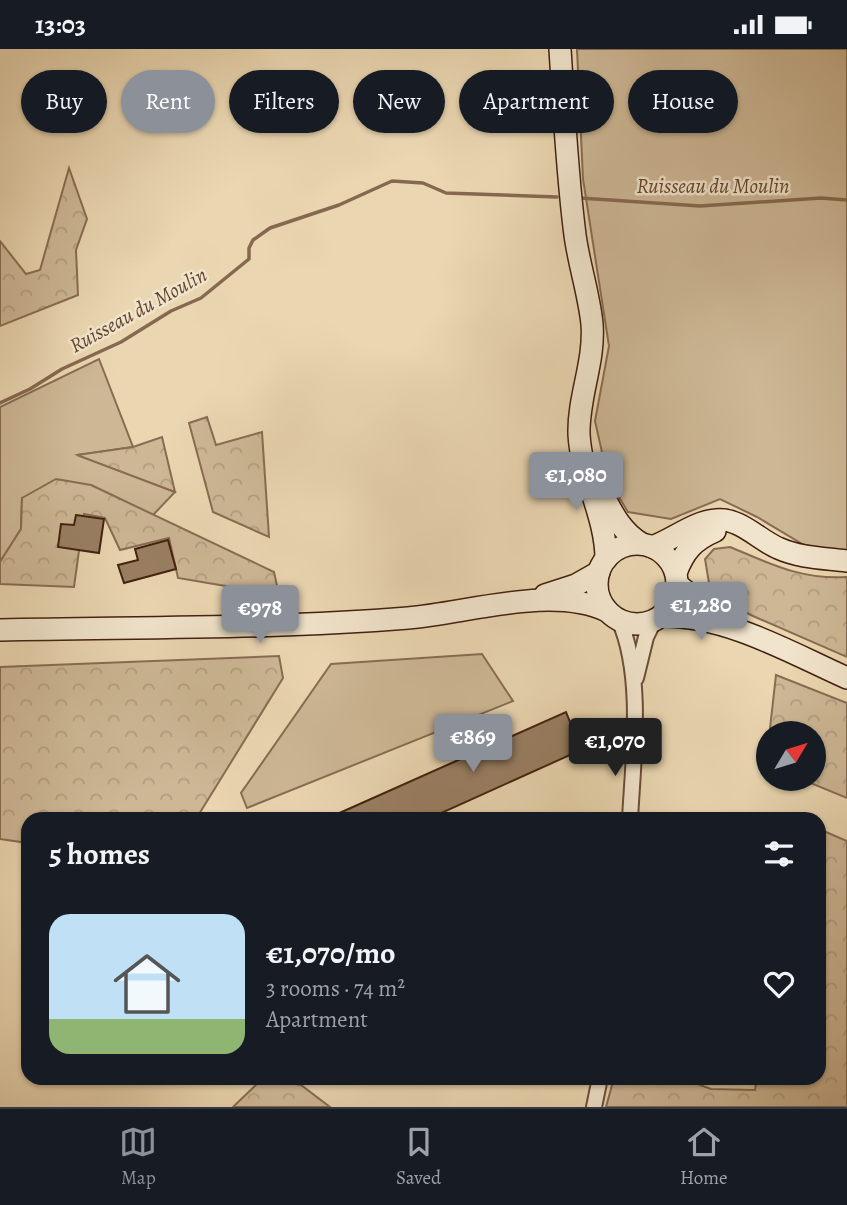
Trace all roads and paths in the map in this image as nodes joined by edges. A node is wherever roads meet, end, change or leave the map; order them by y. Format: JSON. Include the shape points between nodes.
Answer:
{"nodes":[{"id":1,"x":560,"y":49,"type":"edge"},
{"id":2,"x":584,"y":461,"type":"junction"},
{"id":3,"x":738,"y":526,"type":"junction"},
{"id":4,"x":647,"y":545,"type":"junction"},
{"id":5,"x":847,"y":561,"type":"edge"},
{"id":6,"x":602,"y":565,"type":"junction"},
{"id":7,"x":677,"y":579,"type":"junction"},
{"id":8,"x":516,"y":603,"type":"junction"},
{"id":9,"x":613,"y":616,"type":"junction"},
{"id":10,"x":659,"y":618,"type":"junction"},
{"id":11,"x":0,"y":630,"type":"edge"},
{"id":12,"x":744,"y":632,"type":"junction"},
{"id":13,"x":847,"y":678,"type":"edge"},
{"id":14,"x":634,"y":686,"type":"junction"},
{"id":15,"x":630,"y":812,"type":"edge"},
{"id":16,"x":599,"y":1085,"type":"edge"},
{"id":17,"x":594,"y":1107,"type":"edge"}],
"edges":[{"from":1,"to":2,"type":"main road","via":[[569,188],[592,323],[591,360],[580,408]]},
{"from":2,"to":4,"type":"main road","via":[[616,519],[631,538]]},
{"from":2,"to":6,"type":"main road","via":[[604,533]]},
{"from":3,"to":4,"type":"main road","via":[[723,519],[705,521]]},
{"from":3,"to":5,"type":"main road","via":[[800,556]]},
{"from":3,"to":7,"type":"main road","via":[[713,532],[687,549]]},
{"from":4,"to":6,"type":"main road","via":[[624,546]]},
{"from":4,"to":7,"type":"main road","via":[[669,559]]},
{"from":6,"to":8,"type":"main road","via":[[569,587]]},
{"from":6,"to":9,"type":"main road","via":[[597,592]]},
{"from":7,"to":10,"type":"main road","via":[[673,604]]},
{"from":7,"to":12,"type":"main road","via":[[705,607]]},
{"from":8,"to":9,"type":"main road","via":[[578,602]]},
{"from":8,"to":11,"type":"main road","via":[[410,618]]},
{"from":9,"to":10,"type":"main road","via":[[636,625]]},
{"from":9,"to":14,"type":"street","via":[[627,645]]},
{"from":10,"to":12,"type":"main road","via":[[688,617]]},
{"from":10,"to":14,"type":"street","via":[[646,637]]},
{"from":12,"to":13,"type":"main road"},
{"from":14,"to":15,"type":"street"},
{"from":16,"to":17,"type":"street"}]}
